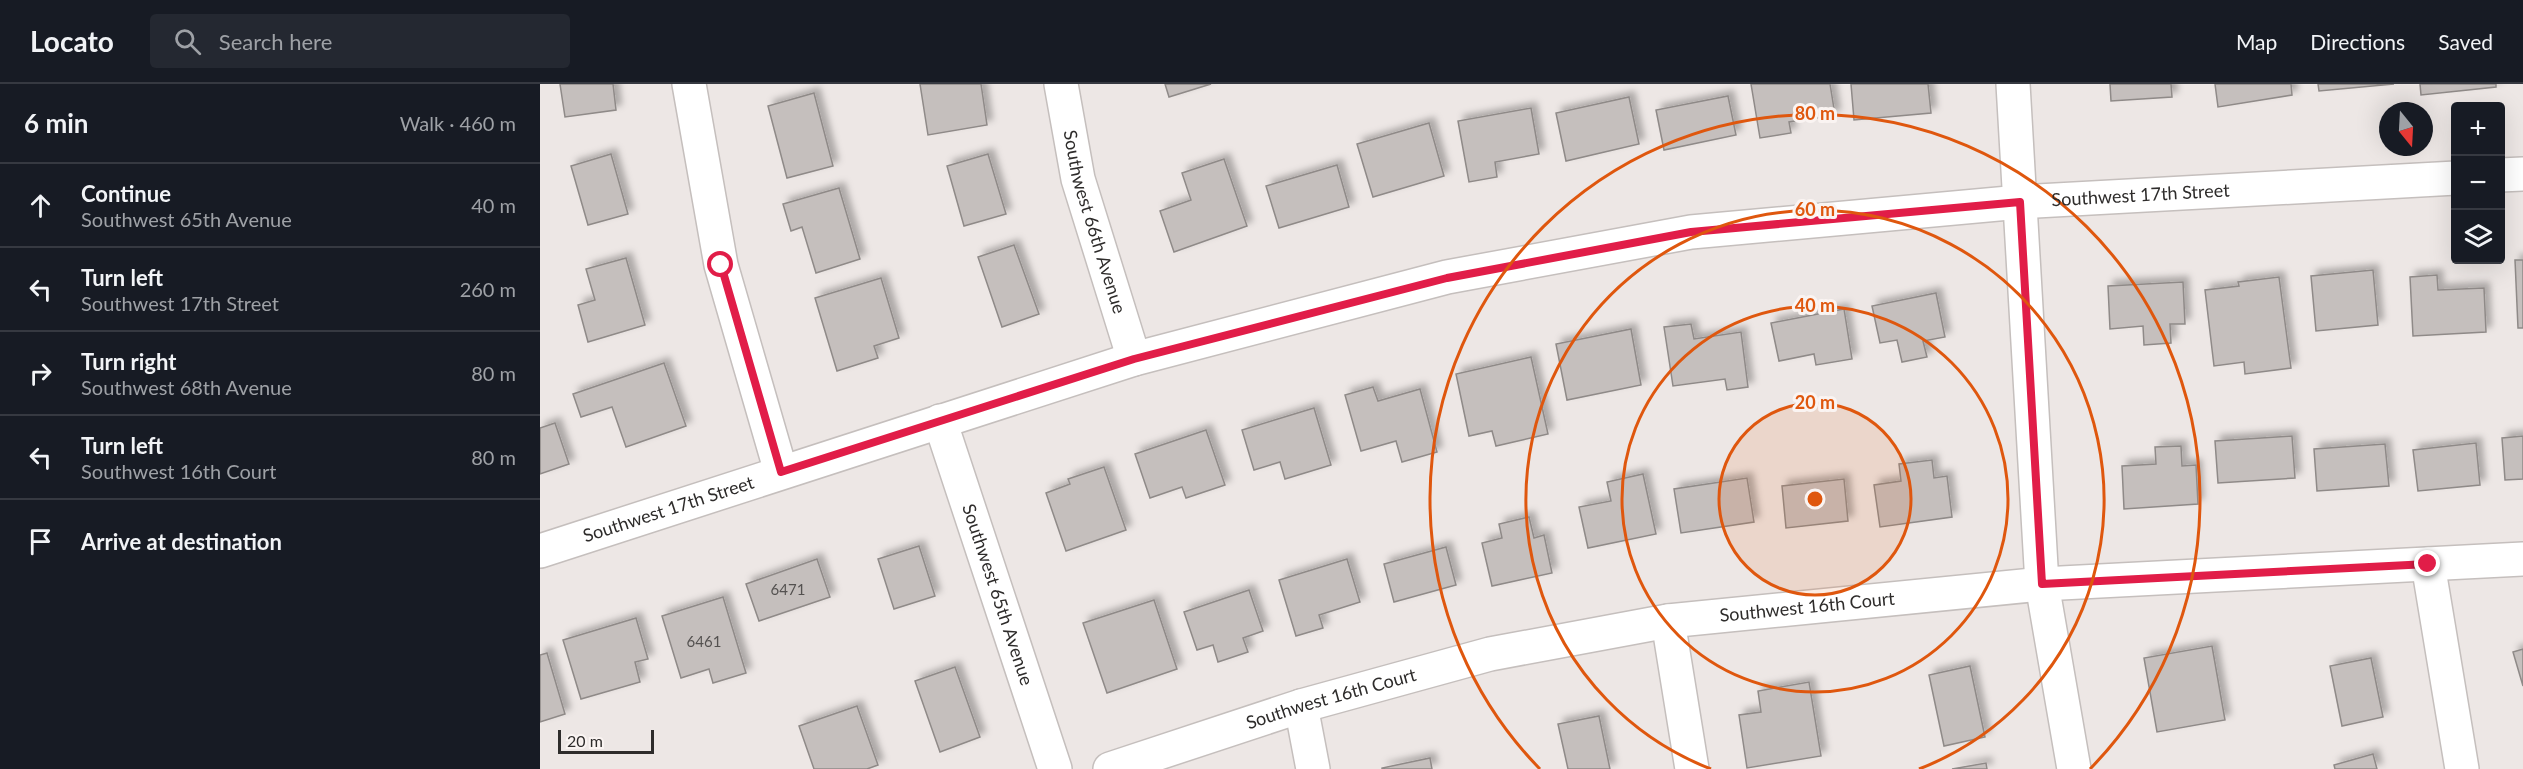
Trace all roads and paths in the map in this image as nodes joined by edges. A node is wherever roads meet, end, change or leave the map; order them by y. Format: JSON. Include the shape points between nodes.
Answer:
{"nodes":[{"id":1,"x":689,"y":84,"type":"edge"},
{"id":2,"x":1061,"y":84,"type":"edge"},
{"id":3,"x":2013,"y":84,"type":"edge"},
{"id":4,"x":2523,"y":174,"type":"edge"},
{"id":5,"x":2505,"y":175,"type":"edge"},
{"id":6,"x":2451,"y":178,"type":"edge"},
{"id":7,"x":2020,"y":202,"type":"junction"},
{"id":8,"x":1134,"y":359,"type":"junction"},
{"id":9,"x":940,"y":421,"type":"junction"},
{"id":10,"x":781,"y":472,"type":"junction"},
{"id":11,"x":540,"y":551,"type":"edge"},
{"id":12,"x":2523,"y":559,"type":"edge"},
{"id":13,"x":2428,"y":564,"type":"junction"},
{"id":14,"x":2042,"y":584,"type":"junction"},
{"id":15,"x":1668,"y":621,"type":"junction"},
{"id":16,"x":1300,"y":706,"type":"junction"},
{"id":17,"x":1055,"y":769,"type":"edge"},
{"id":18,"x":1110,"y":769,"type":"edge"},
{"id":19,"x":1313,"y":769,"type":"edge"},
{"id":20,"x":1692,"y":769,"type":"edge"},
{"id":21,"x":2074,"y":769,"type":"edge"},
{"id":22,"x":2462,"y":769,"type":"edge"}],
"edges":[{"from":1,"to":10,"type":"street","via":[[721,265]]},
{"from":2,"to":8,"type":"street","name":"Southwest 66th Avenue","via":[[1078,179]]},
{"from":3,"to":7,"type":"street"},
{"from":4,"to":5,"type":"street"},
{"from":6,"to":7,"type":"street","name":"Southwest 17th Street"},
{"from":7,"to":8,"type":"street","name":"Southwest 17th Street","via":[[1691,232],[1447,278]]},
{"from":7,"to":14,"type":"street"},
{"from":8,"to":9,"type":"street","name":"Southwest 17th Street"},
{"from":9,"to":10,"type":"street","name":"Southwest 17th Street"},
{"from":9,"to":17,"type":"street","name":"Southwest 65th Avenue"},
{"from":10,"to":11,"type":"street","name":"Southwest 17th Street"},
{"from":12,"to":13,"type":"street","name":"Southwest 16th Court"},
{"from":13,"to":14,"type":"street","name":"Southwest 16th Court"},
{"from":13,"to":22,"type":"street"},
{"from":14,"to":15,"type":"street","name":"Southwest 16th Court"},
{"from":14,"to":21,"type":"street"},
{"from":15,"to":16,"type":"street","name":"Southwest 16th Court","via":[[1490,654]]},
{"from":15,"to":20,"type":"street"},
{"from":16,"to":18,"type":"street","name":"Southwest 16th Court"},
{"from":16,"to":19,"type":"street"}]}
